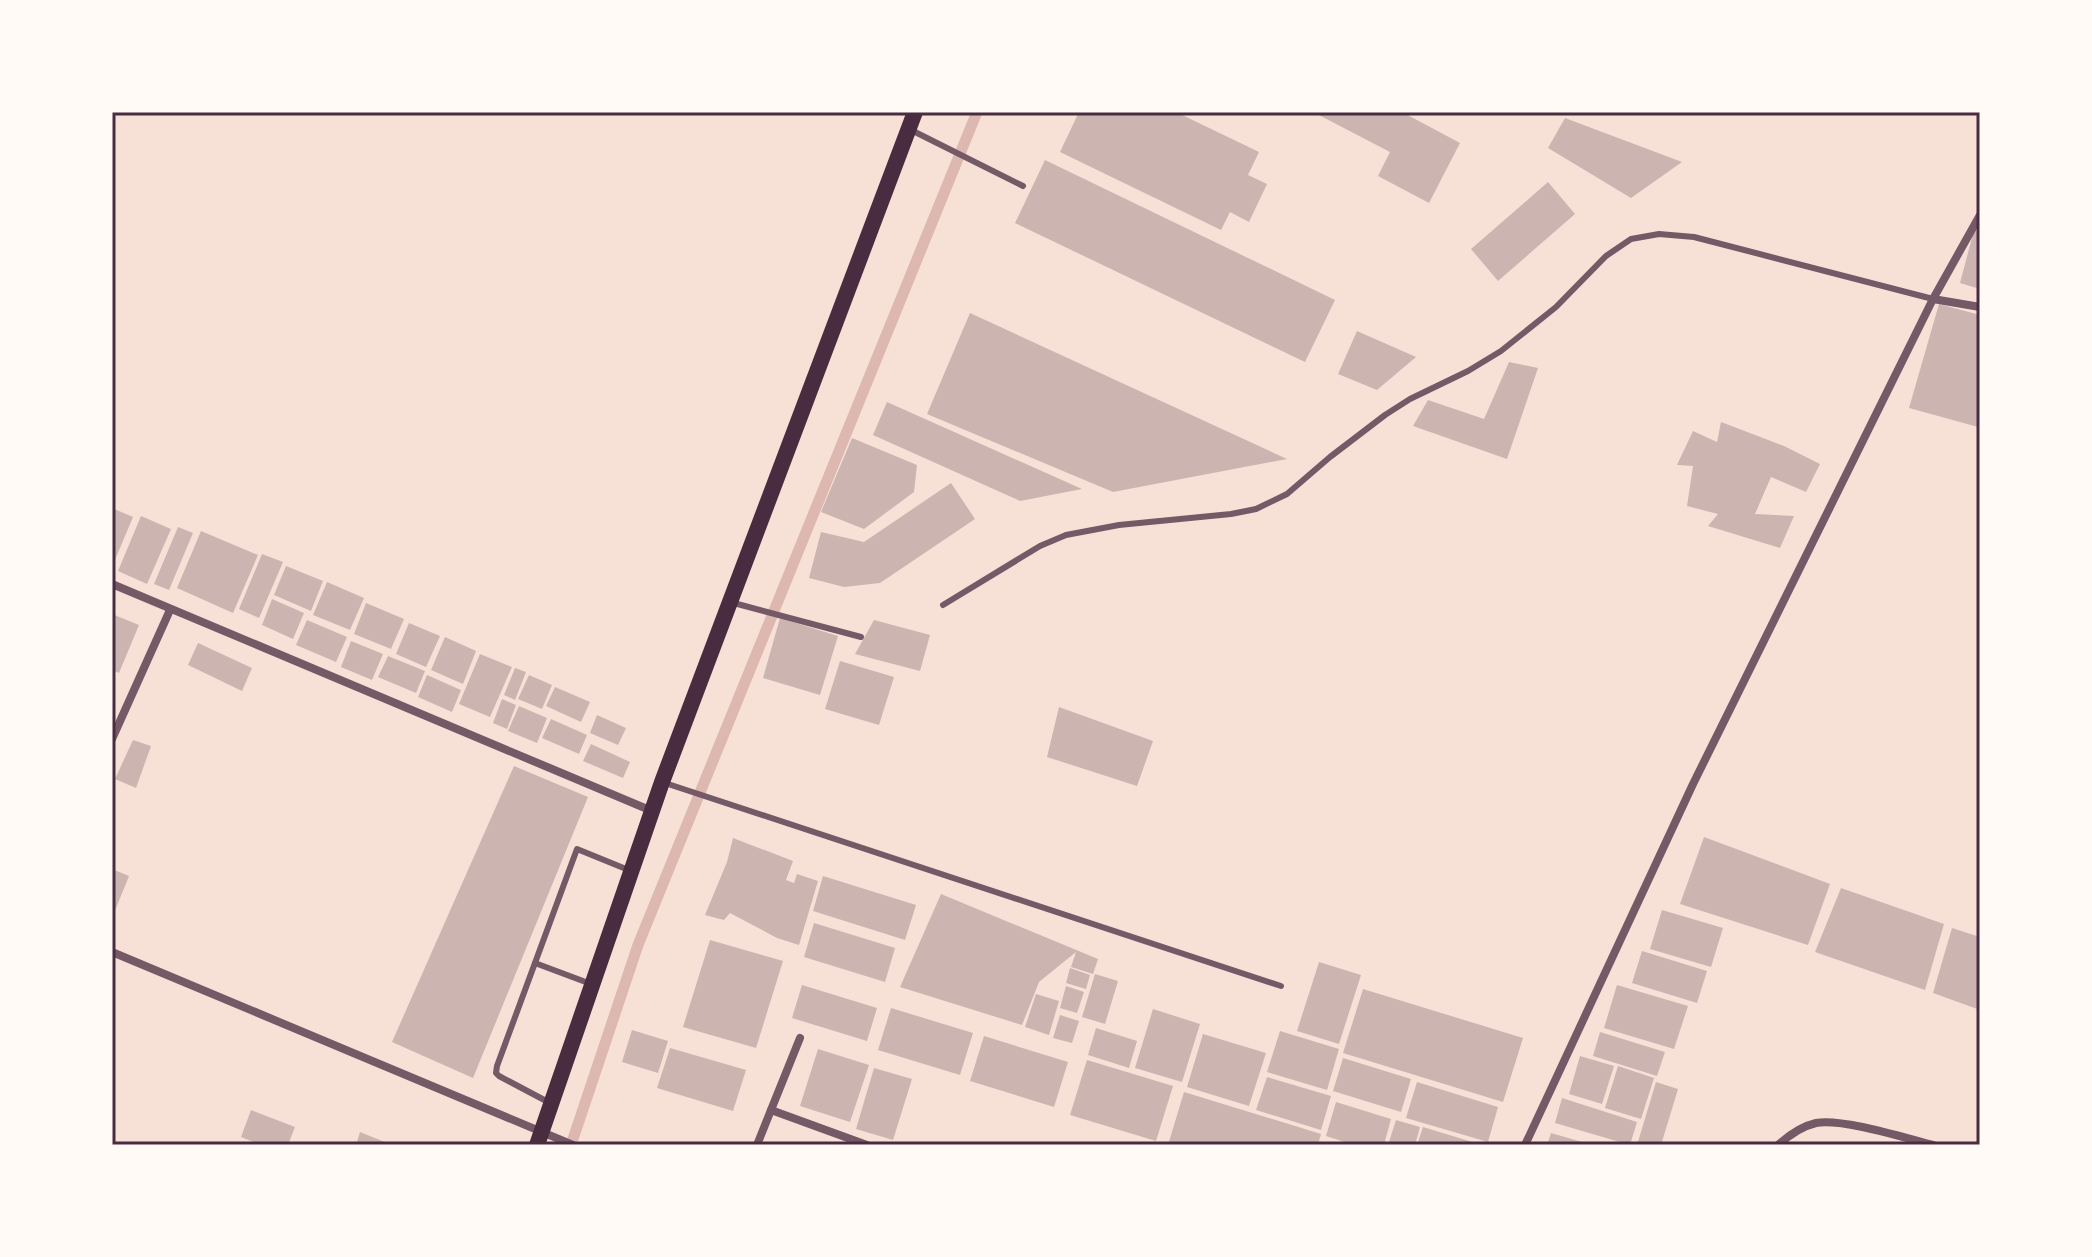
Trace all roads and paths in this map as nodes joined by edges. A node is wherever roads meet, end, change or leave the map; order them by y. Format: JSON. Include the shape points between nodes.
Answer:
{"nodes":[{"id":1,"x":915,"y":112,"type":"edge"},
{"id":2,"x":909,"y":129,"type":"junction"},
{"id":3,"x":1023,"y":186,"type":"dead end"},
{"id":4,"x":1980,"y":215,"type":"edge"},
{"id":5,"x":1933,"y":299,"type":"junction"},
{"id":6,"x":1980,"y":307,"type":"edge"},
{"id":7,"x":112,"y":584,"type":"edge"},
{"id":8,"x":730,"y":602,"type":"junction"},
{"id":9,"x":943,"y":605,"type":"dead end"},
{"id":10,"x":170,"y":610,"type":"junction"},
{"id":11,"x":861,"y":637,"type":"dead end"},
{"id":12,"x":112,"y":739,"type":"edge"},
{"id":13,"x":662,"y":782,"type":"junction"},
{"id":14,"x":652,"y":811,"type":"junction"},
{"id":15,"x":631,"y":871,"type":"junction"},
{"id":16,"x":112,"y":952,"type":"edge"},
{"id":17,"x":535,"y":963,"type":"junction"},
{"id":18,"x":591,"y":984,"type":"junction"},
{"id":19,"x":1281,"y":986,"type":"dead end"},
{"id":20,"x":800,"y":1038,"type":"dead end"},
{"id":21,"x":550,"y":1103,"type":"junction"},
{"id":22,"x":771,"y":1110,"type":"junction"},
{"id":23,"x":539,"y":1138,"type":"edge"},
{"id":24,"x":573,"y":1145,"type":"edge"},
{"id":25,"x":757,"y":1145,"type":"edge"},
{"id":26,"x":867,"y":1145,"type":"edge"},
{"id":27,"x":1525,"y":1145,"type":"edge"},
{"id":28,"x":1778,"y":1145,"type":"edge"},
{"id":29,"x":1933,"y":1145,"type":"edge"}],
"edges":[{"from":1,"to":2,"type":"main road"},
{"from":2,"to":3,"type":"lane"},
{"from":2,"to":8,"type":"main road"},
{"from":4,"to":5,"type":"street"},
{"from":5,"to":6,"type":"street"},
{"from":5,"to":9,"type":"lane","via":[[1694,237],[1659,234],[1631,239],[1501,351],[1385,415],[1287,494],[1231,514],[1066,535]]},
{"from":5,"to":27,"type":"street","via":[[1693,784]]},
{"from":7,"to":10,"type":"street"},
{"from":8,"to":11,"type":"lane"},
{"from":8,"to":13,"type":"main road"},
{"from":10,"to":12,"type":"street"},
{"from":10,"to":14,"type":"street"},
{"from":13,"to":14,"type":"main road"},
{"from":13,"to":19,"type":"lane"},
{"from":14,"to":15,"type":"main road"},
{"from":15,"to":17,"type":"lane","via":[[577,849]]},
{"from":15,"to":18,"type":"main road"},
{"from":16,"to":23,"type":"street"},
{"from":17,"to":18,"type":"lane"},
{"from":17,"to":21,"type":"lane","via":[[496,1073]]},
{"from":18,"to":21,"type":"main road"},
{"from":20,"to":22,"type":"street"},
{"from":21,"to":23,"type":"main road"},
{"from":22,"to":25,"type":"street"},
{"from":22,"to":26,"type":"street"},
{"from":23,"to":24,"type":"street"},
{"from":28,"to":29,"type":"street","via":[[1816,1123],[1839,1123]]}]}
